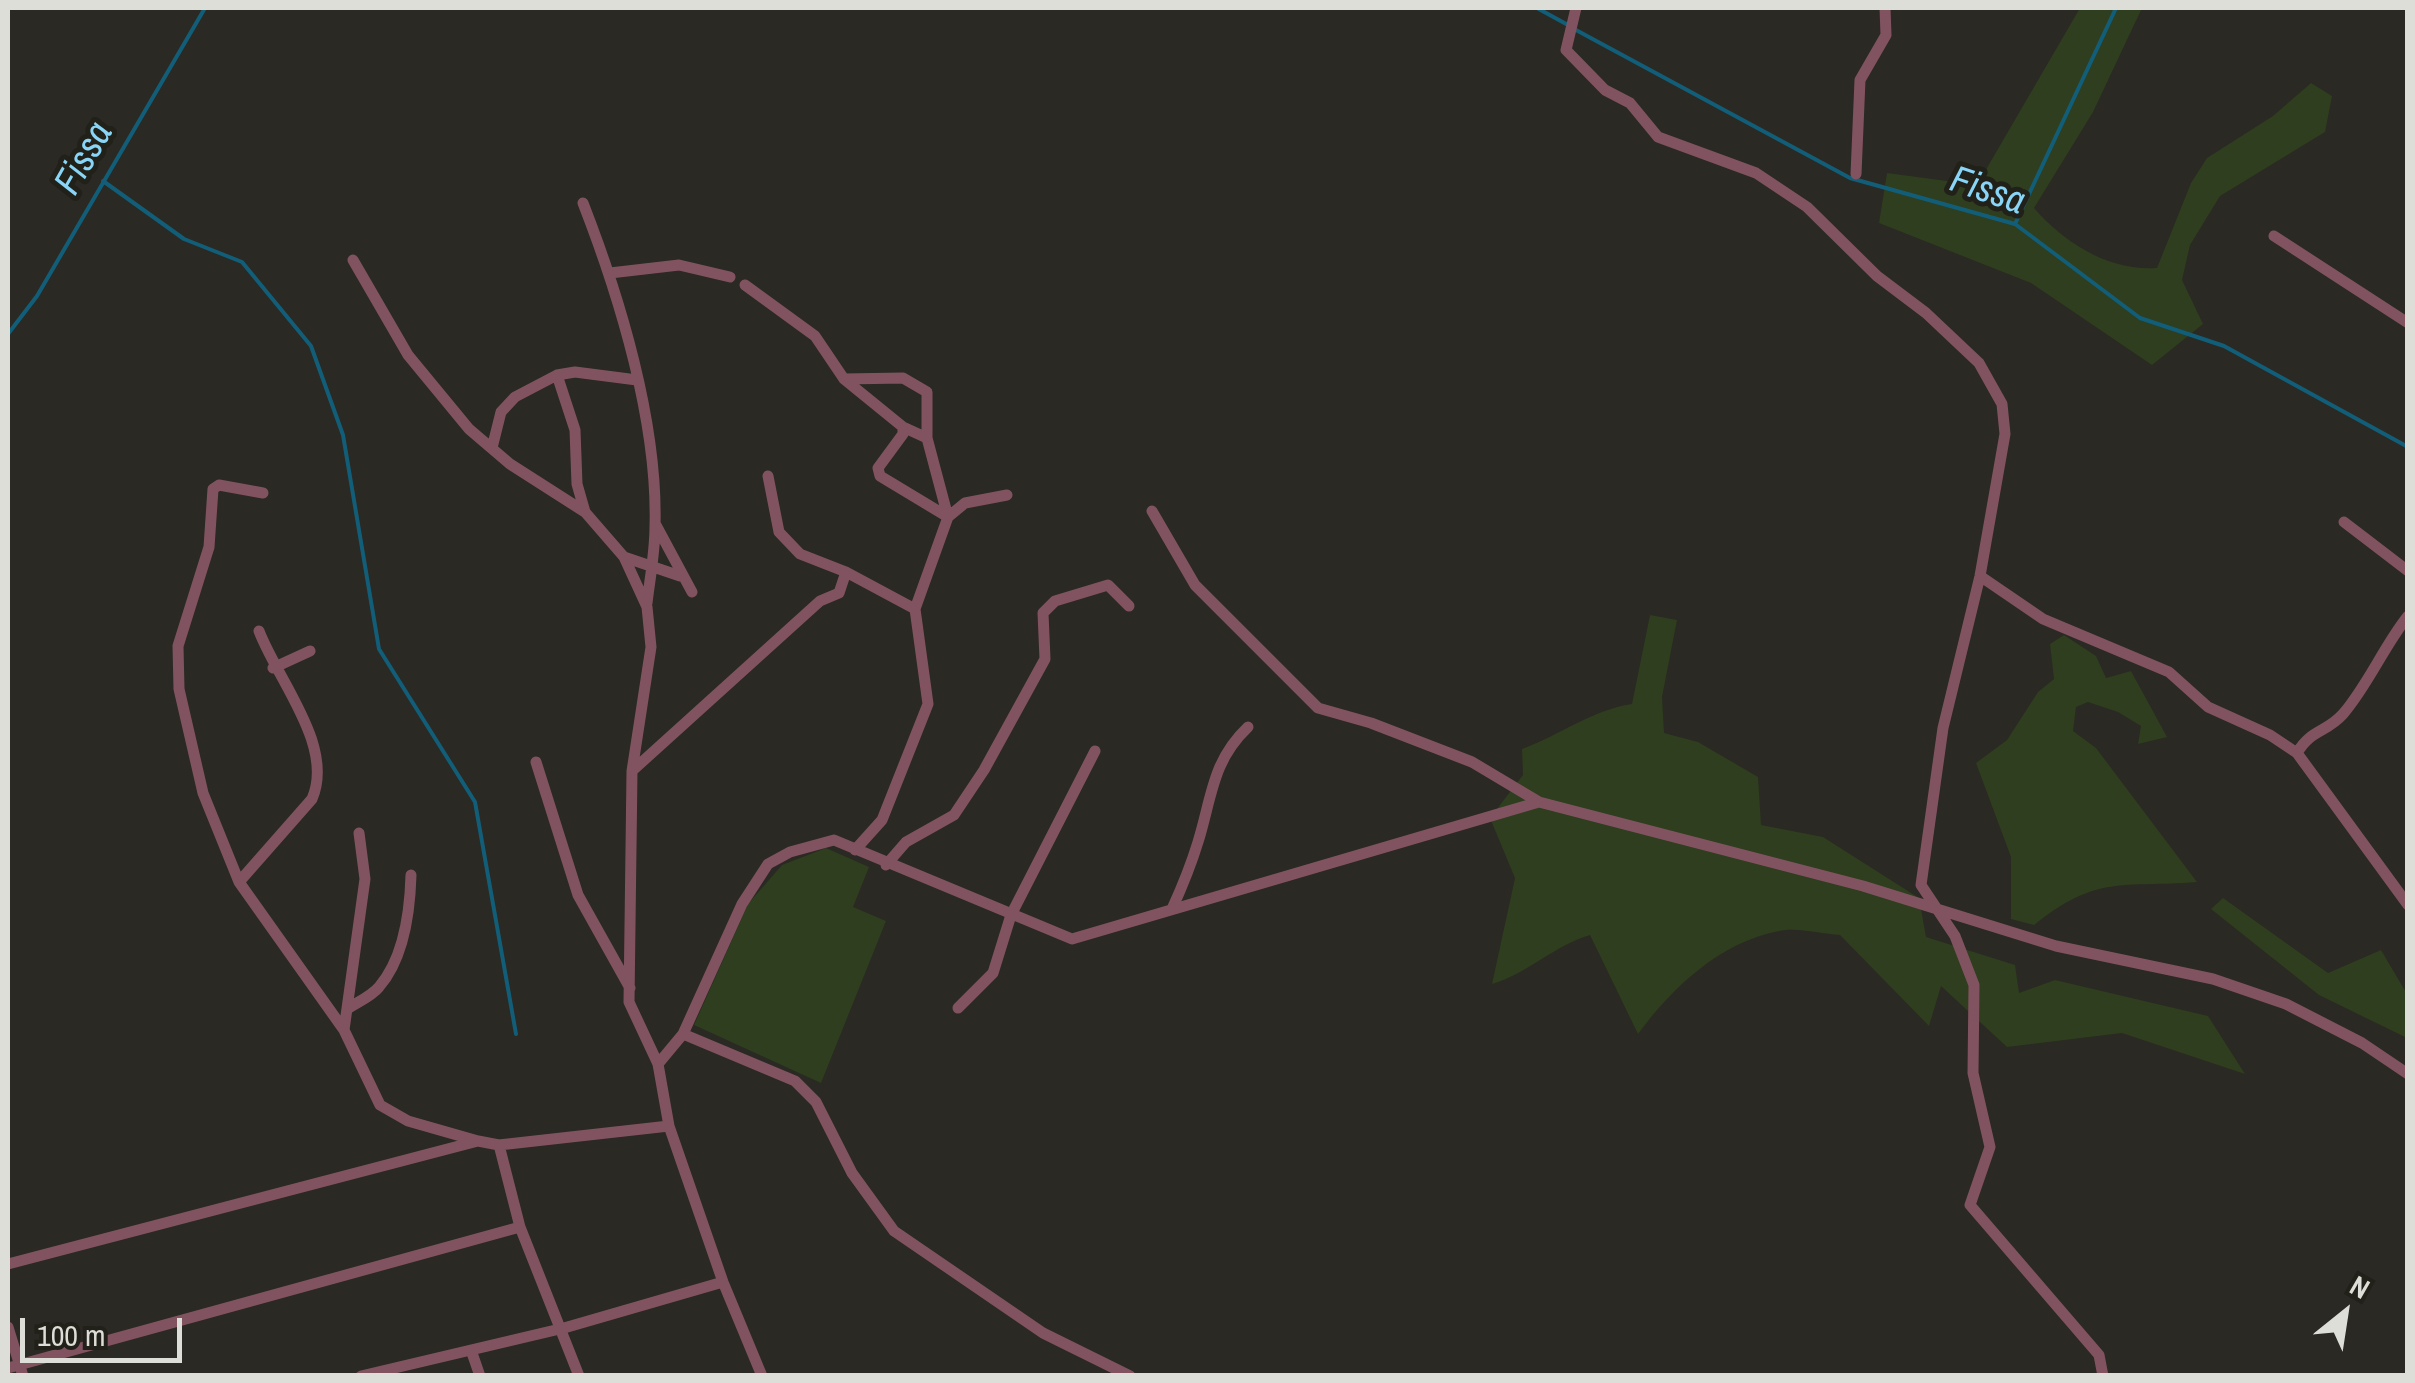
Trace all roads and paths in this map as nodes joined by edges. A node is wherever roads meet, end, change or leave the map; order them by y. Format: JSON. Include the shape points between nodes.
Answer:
{"nodes":[{"id":1,"x":1885,"y":8,"type":"edge"},
{"id":2,"x":1575,"y":13,"type":"edge"},
{"id":3,"x":1856,"y":174,"type":"dead end"},
{"id":4,"x":584,"y":202,"type":"dead end"},
{"id":5,"x":2274,"y":236,"type":"dead end"},
{"id":6,"x":353,"y":260,"type":"dead end"},
{"id":7,"x":610,"y":272,"type":"junction"},
{"id":8,"x":730,"y":277,"type":"dead end"},
{"id":9,"x":745,"y":284,"type":"dead end"},
{"id":10,"x":2408,"y":323,"type":"edge"},
{"id":11,"x":557,"y":375,"type":"junction"},
{"id":12,"x":636,"y":380,"type":"junction"},
{"id":13,"x":844,"y":380,"type":"junction"},
{"id":14,"x":903,"y":428,"type":"junction"},
{"id":15,"x":926,"y":438,"type":"junction"},
{"id":16,"x":492,"y":448,"type":"junction"},
{"id":17,"x":768,"y":476,"type":"dead end"},
{"id":18,"x":263,"y":493,"type":"dead end"},
{"id":19,"x":1007,"y":494,"type":"dead end"},
{"id":20,"x":1152,"y":511,"type":"dead end"},
{"id":21,"x":585,"y":512,"type":"junction"},
{"id":22,"x":948,"y":517,"type":"junction"},
{"id":23,"x":2344,"y":522,"type":"dead end"},
{"id":24,"x":656,"y":524,"type":"junction"},
{"id":25,"x":624,"y":558,"type":"junction"},
{"id":26,"x":651,"y":569,"type":"junction"},
{"id":27,"x":2408,"y":571,"type":"edge"},
{"id":28,"x":846,"y":572,"type":"junction"},
{"id":29,"x":680,"y":576,"type":"junction"},
{"id":30,"x":1980,"y":576,"type":"junction"},
{"id":31,"x":692,"y":592,"type":"dead end"},
{"id":32,"x":1129,"y":606,"type":"dead end"},
{"id":33,"x":646,"y":607,"type":"junction"},
{"id":34,"x":915,"y":610,"type":"junction"},
{"id":35,"x":2408,"y":616,"type":"edge"},
{"id":36,"x":259,"y":630,"type":"dead end"},
{"id":37,"x":310,"y":650,"type":"dead end"},
{"id":38,"x":273,"y":668,"type":"junction"},
{"id":39,"x":1248,"y":728,"type":"dead end"},
{"id":40,"x":1094,"y":751,"type":"dead end"},
{"id":41,"x":2297,"y":753,"type":"junction"},
{"id":42,"x":536,"y":762,"type":"dead end"},
{"id":43,"x":632,"y":771,"type":"junction"},
{"id":44,"x":1539,"y":802,"type":"junction"},
{"id":45,"x":359,"y":833,"type":"dead end"},
{"id":46,"x":855,"y":850,"type":"junction"},
{"id":47,"x":886,"y":864,"type":"junction"},
{"id":48,"x":412,"y":875,"type":"dead end"},
{"id":49,"x":239,"y":882,"type":"junction"},
{"id":50,"x":2408,"y":905,"type":"edge"},
{"id":51,"x":1172,"y":909,"type":"junction"},
{"id":52,"x":1940,"y":914,"type":"junction"},
{"id":53,"x":1011,"y":915,"type":"junction"},
{"id":54,"x":630,"y":988,"type":"junction"},
{"id":55,"x":958,"y":1008,"type":"dead end"},
{"id":56,"x":347,"y":1009,"type":"junction"},
{"id":57,"x":344,"y":1030,"type":"junction"},
{"id":58,"x":683,"y":1034,"type":"junction"},
{"id":59,"x":658,"y":1064,"type":"junction"},
{"id":60,"x":2408,"y":1074,"type":"edge"},
{"id":61,"x":669,"y":1126,"type":"junction"},
{"id":62,"x":478,"y":1142,"type":"junction"},
{"id":63,"x":499,"y":1144,"type":"junction"},
{"id":64,"x":520,"y":1227,"type":"junction"},
{"id":65,"x":8,"y":1264,"type":"edge"},
{"id":66,"x":723,"y":1282,"type":"junction"},
{"id":67,"x":8,"y":1326,"type":"edge"},
{"id":68,"x":564,"y":1328,"type":"junction"},
{"id":69,"x":471,"y":1350,"type":"junction"},
{"id":70,"x":16,"y":1369,"type":"edge"},
{"id":71,"x":761,"y":1374,"type":"edge"},
{"id":72,"x":362,"y":1376,"type":"edge"},
{"id":73,"x":480,"y":1376,"type":"edge"},
{"id":74,"x":579,"y":1376,"type":"edge"},
{"id":75,"x":746,"y":1376,"type":"edge"},
{"id":76,"x":1130,"y":1376,"type":"edge"},
{"id":77,"x":2103,"y":1376,"type":"edge"}],
"edges":[{"from":1,"to":3,"type":"street","via":[[1886,35],[1860,80]]},
{"from":2,"to":30,"type":"street","via":[[1566,50],[1605,90],[1630,103],[1658,137],[1756,173],[1808,207],[1979,362],[2002,404],[2005,434]]},
{"from":4,"to":7,"type":"street"},
{"from":5,"to":10,"type":"street"},
{"from":6,"to":16,"type":"street","via":[[408,355]]},
{"from":7,"to":8,"type":"street","via":[[678,265]]},
{"from":7,"to":12,"type":"street"},
{"from":9,"to":13,"type":"street","via":[[815,336]]},
{"from":11,"to":12,"type":"street"},
{"from":11,"to":16,"type":"street","via":[[501,412]]},
{"from":11,"to":21,"type":"street","via":[[575,430]]},
{"from":12,"to":24,"type":"street"},
{"from":13,"to":14,"type":"street"},
{"from":13,"to":15,"type":"street","via":[[903,378],[927,392]]},
{"from":14,"to":15,"type":"street"},
{"from":14,"to":22,"type":"street","via":[[878,468],[880,476]]},
{"from":15,"to":22,"type":"street"},
{"from":16,"to":21,"type":"street"},
{"from":17,"to":28,"type":"street","via":[[780,532],[800,554]]},
{"from":18,"to":49,"type":"street","via":[[213,488],[209,547],[178,646],[179,689],[204,793]]},
{"from":19,"to":22,"type":"street","via":[[965,503]]},
{"from":20,"to":44,"type":"street","via":[[1195,585],[1318,708],[1472,762]]},
{"from":21,"to":25,"type":"street"},
{"from":22,"to":34,"type":"street"},
{"from":23,"to":27,"type":"street"},
{"from":24,"to":26,"type":"street"},
{"from":24,"to":29,"type":"street"},
{"from":25,"to":26,"type":"street"},
{"from":25,"to":33,"type":"street"},
{"from":26,"to":29,"type":"street"},
{"from":26,"to":33,"type":"street"},
{"from":28,"to":34,"type":"street"},
{"from":28,"to":43,"type":"street","via":[[839,593],[820,602]]},
{"from":29,"to":31,"type":"street"},
{"from":30,"to":41,"type":"street","via":[[2043,619],[2169,672],[2208,707]]},
{"from":30,"to":52,"type":"street","via":[[1942,728],[1921,885]]},
{"from":32,"to":47,"type":"street","via":[[1108,585],[1055,602],[1043,613],[1044,659],[984,770],[954,815],[906,842]]},
{"from":33,"to":43,"type":"street","via":[[651,646]]},
{"from":34,"to":46,"type":"street","via":[[928,704],[882,820]]},
{"from":35,"to":41,"type":"street","via":[[2346,712],[2332,726],[2308,734]]},
{"from":36,"to":38,"type":"street"},
{"from":37,"to":38,"type":"street"},
{"from":38,"to":49,"type":"street","via":[[318,747],[317,786]]},
{"from":39,"to":51,"type":"street","via":[[1216,766]]},
{"from":40,"to":53,"type":"street"},
{"from":41,"to":50,"type":"street"},
{"from":42,"to":54,"type":"street","via":[[578,894]]},
{"from":43,"to":54,"type":"street"},
{"from":44,"to":51,"type":"street"},
{"from":44,"to":52,"type":"street","via":[[1863,886]]},
{"from":45,"to":56,"type":"street","via":[[366,879]]},
{"from":46,"to":47,"type":"street"},
{"from":46,"to":58,"type":"street","via":[[834,840],[768,864],[742,904]]},
{"from":47,"to":53,"type":"street"},
{"from":48,"to":56,"type":"street","via":[[400,946],[379,987]]},
{"from":49,"to":57,"type":"street"},
{"from":51,"to":53,"type":"street","via":[[1072,939]]},
{"from":52,"to":60,"type":"street","via":[[2212,979],[2286,1004]]},
{"from":52,"to":77,"type":"street","via":[[1974,984],[1973,1073],[1990,1147],[1970,1205],[2100,1354]]},
{"from":53,"to":55,"type":"street","via":[[993,973]]},
{"from":54,"to":59,"type":"street","via":[[629,1002]]},
{"from":56,"to":57,"type":"street"},
{"from":57,"to":62,"type":"street","via":[[380,1105],[408,1121]]},
{"from":58,"to":59,"type":"street"},
{"from":58,"to":76,"type":"street","via":[[795,1081],[816,1102],[852,1173],[894,1231],[1043,1333]]},
{"from":59,"to":61,"type":"street"},
{"from":61,"to":63,"type":"street"},
{"from":61,"to":66,"type":"street"},
{"from":62,"to":63,"type":"street"},
{"from":62,"to":65,"type":"street"},
{"from":63,"to":64,"type":"street"},
{"from":64,"to":68,"type":"street"},
{"from":64,"to":70,"type":"street"},
{"from":66,"to":68,"type":"street"},
{"from":66,"to":71,"type":"street"},
{"from":67,"to":70,"type":"street"},
{"from":68,"to":69,"type":"street"},
{"from":68,"to":74,"type":"street"},
{"from":69,"to":72,"type":"street"},
{"from":69,"to":73,"type":"street"},
{"from":71,"to":75,"type":"street"}]}
